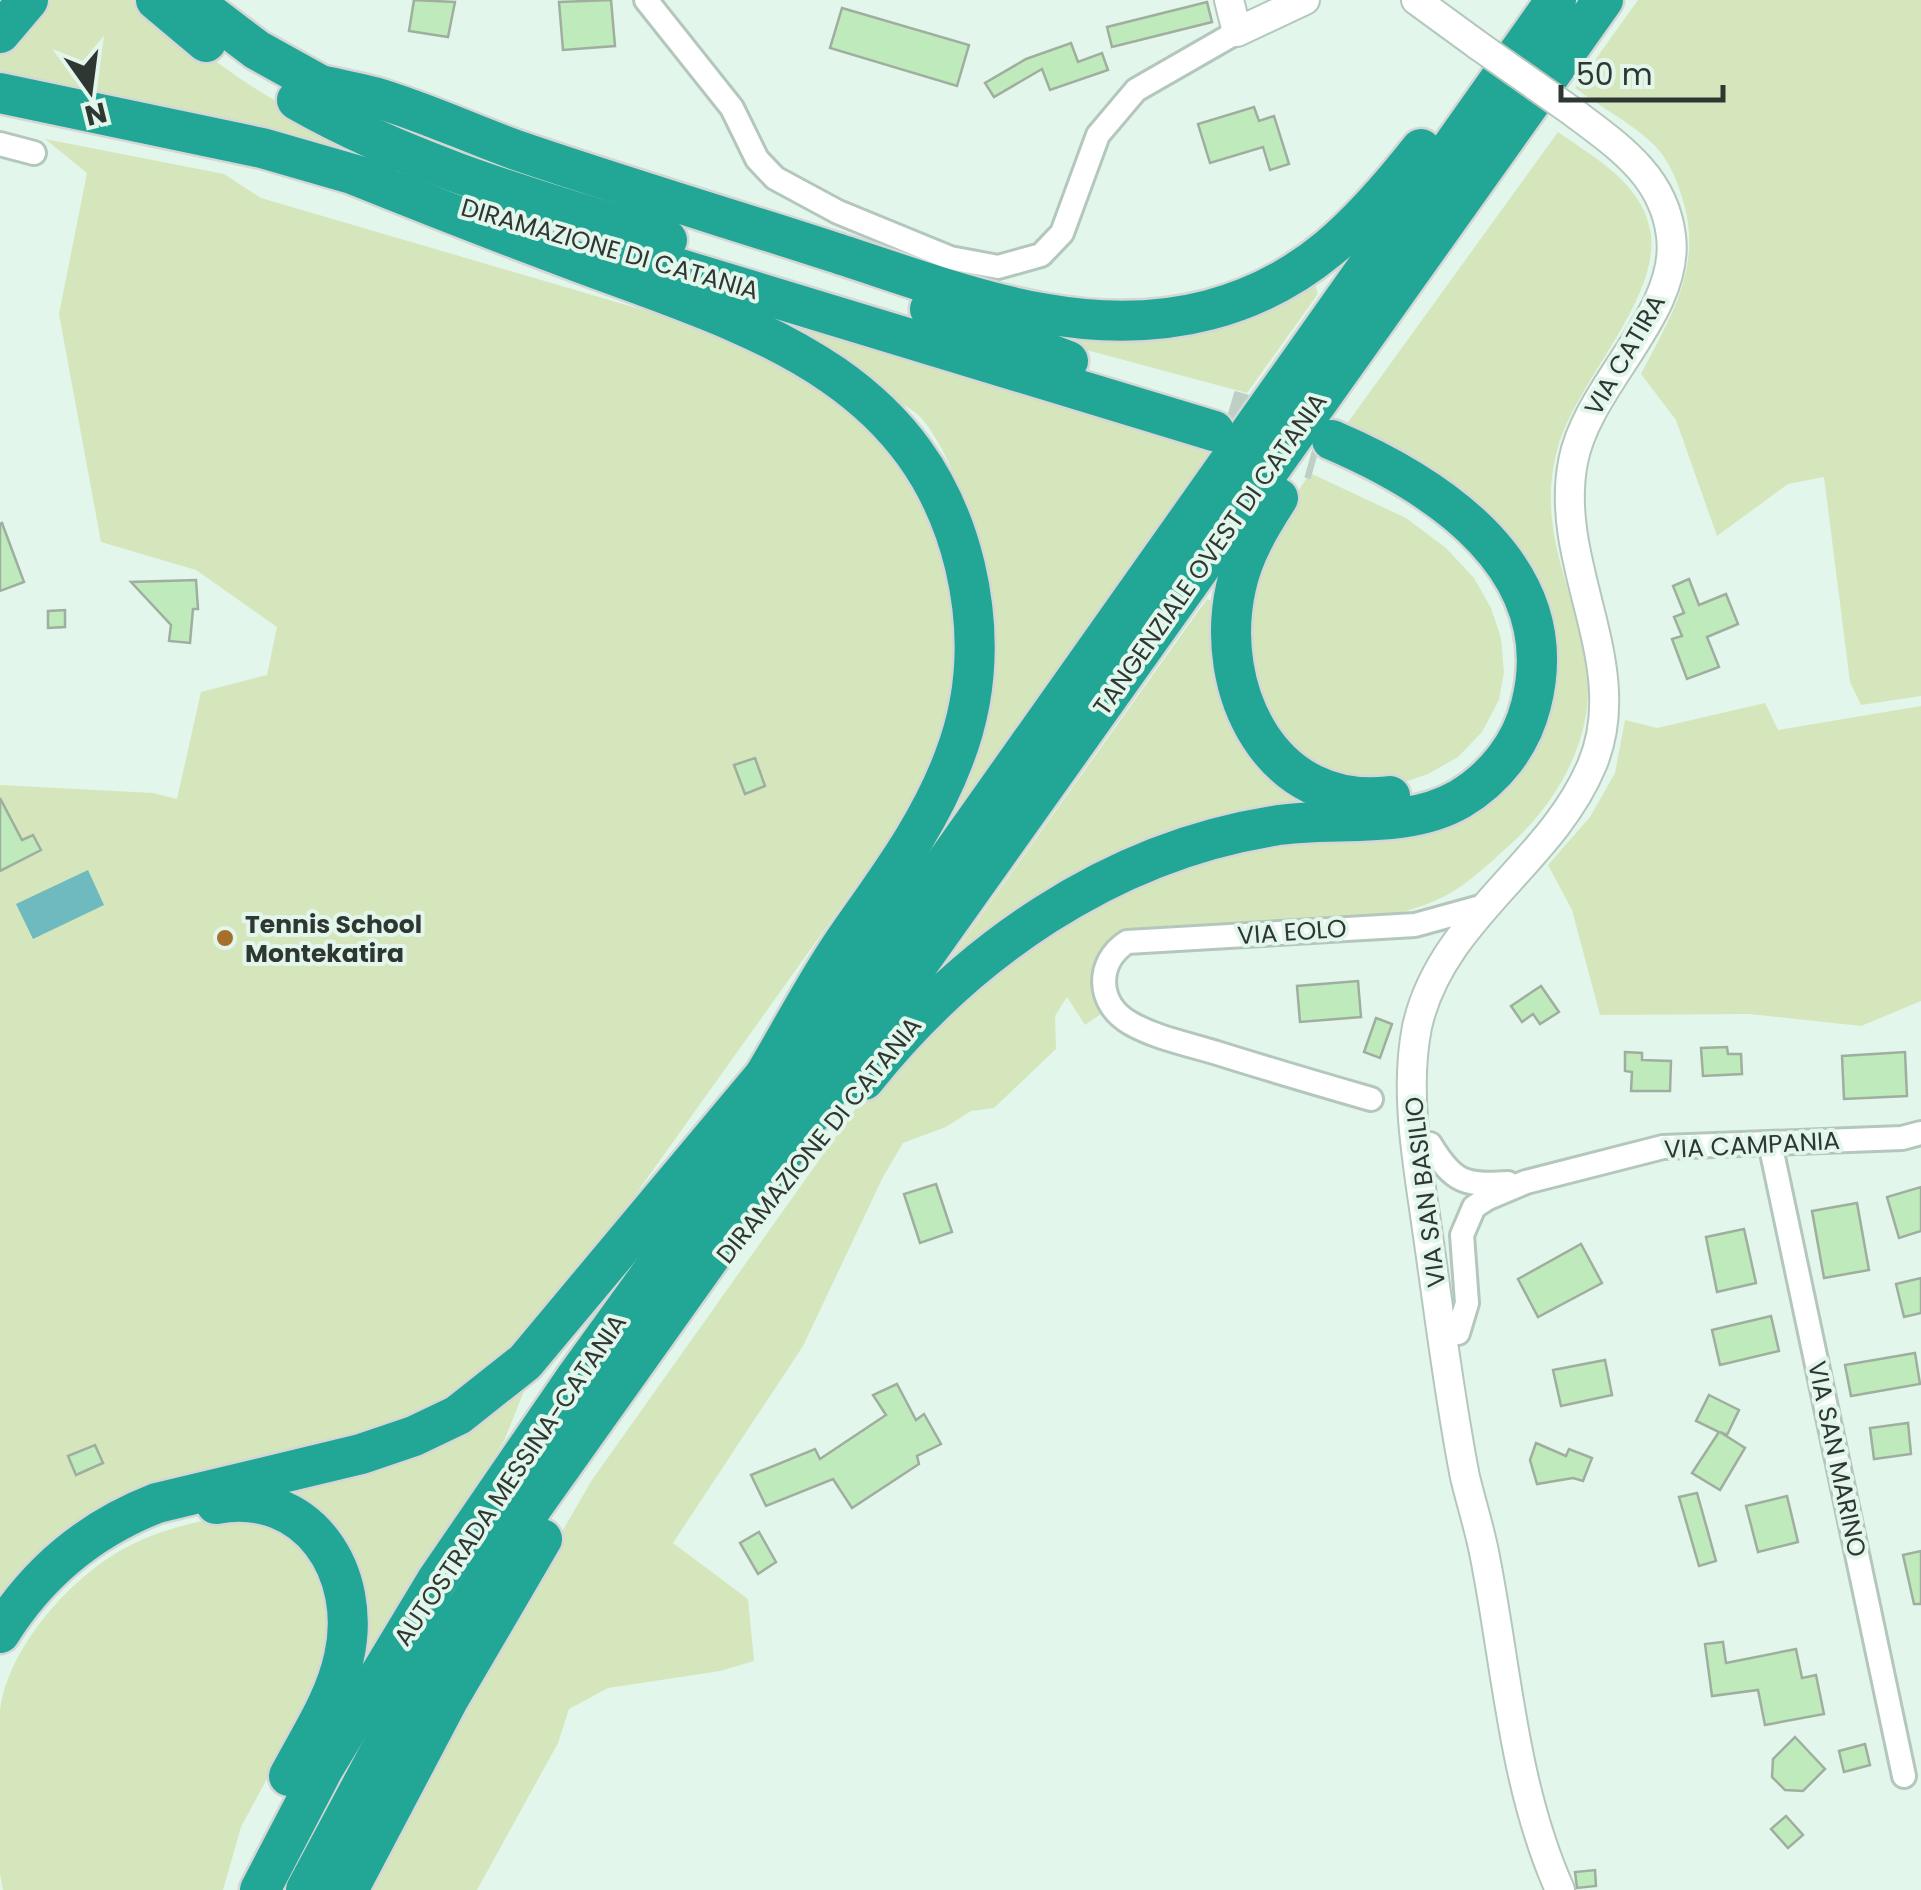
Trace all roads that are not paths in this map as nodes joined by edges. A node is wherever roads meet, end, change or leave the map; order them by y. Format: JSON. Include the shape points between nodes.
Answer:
{"nodes":[{"id":1,"x":28,"y":0,"type":"edge"},
{"id":2,"x":156,"y":0,"type":"edge"},
{"id":3,"x":191,"y":0,"type":"edge"},
{"id":4,"x":646,"y":0,"type":"edge"},
{"id":5,"x":1229,"y":0,"type":"edge"},
{"id":6,"x":1305,"y":0,"type":"edge"},
{"id":7,"x":1416,"y":0,"type":"edge"},
{"id":8,"x":1529,"y":0,"type":"edge"},
{"id":9,"x":1556,"y":0,"type":"edge"},
{"id":10,"x":1604,"y":0,"type":"edge"},
{"id":11,"x":1237,"y":32,"type":"junction"},
{"id":12,"x":0,"y":33,"type":"edge"},
{"id":13,"x":315,"y":84,"type":"junction"},
{"id":14,"x":0,"y":93,"type":"edge"},
{"id":15,"x":0,"y":114,"type":"edge"},
{"id":16,"x":0,"y":144,"type":"edge"},
{"id":17,"x":34,"y":153,"type":"dead end"},
{"id":18,"x":1492,"y":157,"type":"junction"},
{"id":19,"x":358,"y":176,"type":"junction"},
{"id":20,"x":483,"y":227,"type":"junction"},
{"id":21,"x":620,"y":251,"type":"junction"},
{"id":22,"x":1068,"y":361,"type":"junction"},
{"id":23,"x":1484,"y":906,"type":"junction"},
{"id":24,"x":790,"y":1089,"type":"junction"},
{"id":25,"x":1371,"y":1100,"type":"dead end"},
{"id":26,"x":1921,"y":1133,"type":"edge"},
{"id":27,"x":1770,"y":1143,"type":"junction"},
{"id":28,"x":1430,"y":1144,"type":"junction"},
{"id":29,"x":1526,"y":1182,"type":"junction"},
{"id":30,"x":674,"y":1310,"type":"junction"},
{"id":31,"x":1458,"y":1333,"type":"junction"},
{"id":32,"x":639,"y":1358,"type":"junction"},
{"id":33,"x":1484,"y":1550,"type":"junction"},
{"id":34,"x":0,"y":1633,"type":"edge"},
{"id":35,"x":0,"y":1661,"type":"edge"},
{"id":36,"x":1904,"y":1776,"type":"dead end"},
{"id":37,"x":244,"y":1890,"type":"edge"},
{"id":38,"x":260,"y":1890,"type":"edge"},
{"id":39,"x":306,"y":1890,"type":"edge"},
{"id":40,"x":348,"y":1890,"type":"edge"},
{"id":41,"x":1560,"y":1890,"type":"edge"}],
"edges":[{"from":1,"to":12,"type":"highway"},
{"from":2,"to":22,"type":"highway","via":[[248,72],[410,156]]},
{"from":3,"to":13,"type":"highway","name":"DIRAMAZIONE DI CATANIA"},
{"from":4,"to":11,"type":"street","via":[[732,108],[756,158],[775,178],[950,258],[998,267],[1041,255],[1062,233],[1098,134],[1136,90]]},
{"from":5,"to":11,"type":"street"},
{"from":6,"to":11,"type":"street"},
{"from":7,"to":23,"type":"street","name":"VIA CATIRA","bridge":true,"via":[[1631,156],[1654,184],[1672,236],[1662,296],[1586,421],[1573,461],[1568,508],[1606,683],[1594,760],[1578,796]]},
{"from":8,"to":13,"type":"highway","via":[[1424,144],[1340,241],[1265,290],[1157,320],[1088,321],[999,305],[375,98]]},
{"from":9,"to":24,"type":"highway","name":"TANGENZIALE OVEST DI CATANIA"},
{"from":10,"to":18,"type":"highway","name":"TANGENZIALE OVEST DI CATANIA"},
{"from":13,"to":22,"type":"highway","name":"DIRAMAZIONE DI CATANIA","via":[[459,150],[853,280]]},
{"from":14,"to":19,"type":"highway","name":"DIRAMAZIONE DI CATANIA","via":[[262,148]]},
{"from":15,"to":20,"type":"highway","via":[[240,164]]},
{"from":16,"to":17,"type":"street"},
{"from":18,"to":24,"type":"highway","name":"TANGENZIALE OVEST DI CATANIA"},
{"from":18,"to":30,"type":"highway","name":"DIRAMAZIONE DI CATANIA","via":[[1426,284],[1255,534],[1232,611],[1233,660],[1252,726],[1276,759],[1334,792],[1378,798],[1420,790],[1474,758],[1508,705],[1515,667],[1506,610],[1472,554],[1433,518],[1324,450],[1398,471],[1488,541],[1516,582],[1534,626],[1537,669],[1528,716],[1507,757],[1477,787],[1438,809],[1234,833],[1145,862],[1035,921],[928,1006],[753,1228]]},
{"from":19,"to":20,"type":"highway"},
{"from":19,"to":21,"type":"highway","name":"DIRAMAZIONE DI CATANIA"},
{"from":20,"to":21,"type":"highway"},
{"from":20,"to":24,"type":"highway","via":[[703,308],[810,358],[894,428],[927,472],[954,526],[976,645],[971,702],[954,759],[903,860],[840,948]]},
{"from":21,"to":22,"type":"highway","name":"DIRAMAZIONE DI CATANIA","via":[[1222,420]]},
{"from":23,"to":25,"type":"street","name":"VIA EOLO","via":[[1414,925],[1128,942],[1106,962],[1111,1006],[1128,1022]]},
{"from":23,"to":28,"type":"street","name":"VIA SAN BASILIO","via":[[1432,1030],[1426,1077]]},
{"from":23,"to":33,"type":"street","name":"VIA SAN BASILIO","via":[[1430,990],[1418,1027],[1413,1109],[1462,1460]]},
{"from":24,"to":30,"type":"highway","name":"AUTOSTRADA MESSINA-CATANIA"},
{"from":24,"to":34,"type":"highway","via":[[526,1362],[482,1398],[414,1436],[361,1454],[128,1515],[60,1561]]},
{"from":24,"to":38,"type":"highway","name":"AUTOSTRADA MESSINA-CATANIA","via":[[575,1379],[437,1580],[323,1769]]},
{"from":26,"to":27,"type":"street","name":"VIA CAMPANIA"},
{"from":27,"to":29,"type":"street","name":"VIA CAMPANIA","via":[[1663,1147]]},
{"from":27,"to":36,"type":"street","name":"VIA SAN MARINO"},
{"from":28,"to":29,"type":"street","via":[[1467,1184]]},
{"from":28,"to":31,"type":"street","name":"VIA SAN BASILIO"},
{"from":29,"to":31,"type":"street","via":[[1474,1207],[1465,1222],[1467,1304]]},
{"from":30,"to":32,"type":"highway","name":"AUTOSTRADA MESSINA-CATANIA"},
{"from":31,"to":33,"type":"street","name":"VIA SAN BASILIO"},
{"from":32,"to":39,"type":"highway","name":"AUTOSTRADA MESSINA-CATANIA","via":[[413,1690]]},
{"from":32,"to":40,"type":"highway","via":[[604,1436],[448,1700]]},
{"from":33,"to":41,"type":"street","name":"VIA SAN BASILIO","via":[[1516,1752]]},
{"from":35,"to":37,"type":"highway","via":[[48,1591],[87,1554],[133,1527],[162,1515],[251,1501],[305,1524],[329,1553],[342,1584],[348,1638],[333,1694],[259,1833]]}]}
